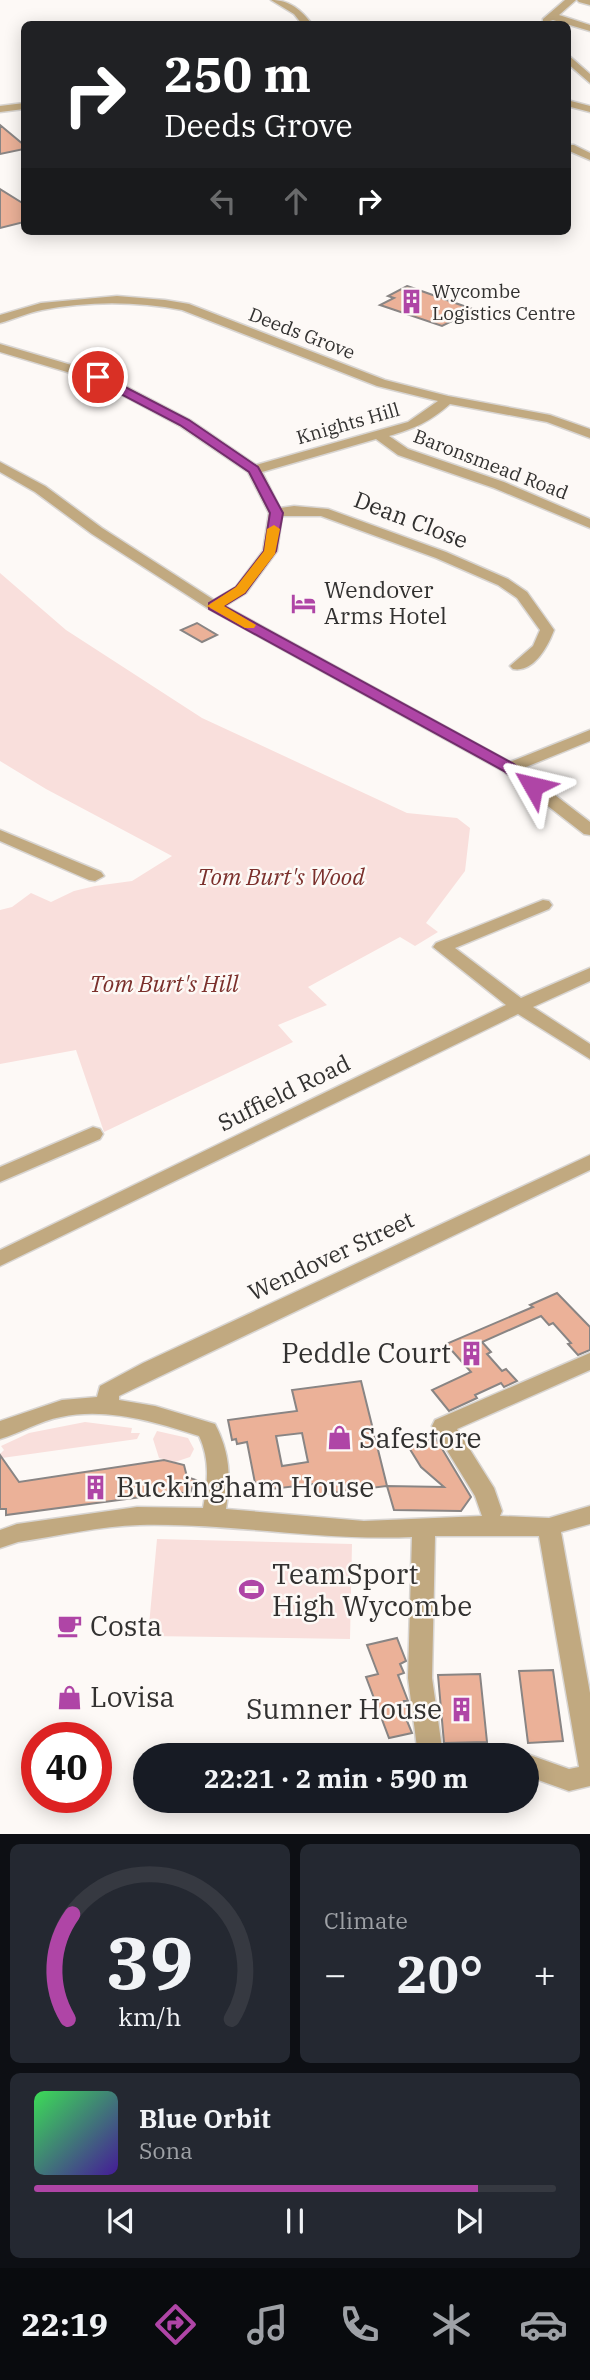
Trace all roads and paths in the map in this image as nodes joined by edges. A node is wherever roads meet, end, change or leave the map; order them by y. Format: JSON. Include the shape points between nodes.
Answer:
{"nodes":[{"id":1,"x":276,"y":0,"type":"edge"},
{"id":2,"x":571,"y":0,"type":"edge"},
{"id":3,"x":582,"y":0,"type":"edge"},
{"id":4,"x":590,"y":2,"type":"edge"},
{"id":5,"x":548,"y":20,"type":"edge"},
{"id":6,"x":304,"y":21,"type":"edge"},
{"id":7,"x":571,"y":24,"type":"edge"},
{"id":8,"x":590,"y":28,"type":"edge"},
{"id":9,"x":571,"y":61,"type":"edge"},
{"id":10,"x":590,"y":80,"type":"edge"},
{"id":11,"x":571,"y":104,"type":"edge"},
{"id":12,"x":21,"y":106,"type":"edge"},
{"id":13,"x":0,"y":109,"type":"edge"},
{"id":14,"x":590,"y":109,"type":"edge"},
{"id":15,"x":571,"y":148,"type":"edge"},
{"id":16,"x":590,"y":157,"type":"edge"},
{"id":17,"x":0,"y":319,"type":"edge"},
{"id":18,"x":0,"y":348,"type":"edge"},
{"id":19,"x":447,"y":400,"type":"junction"},
{"id":20,"x":590,"y":434,"type":"edge"},
{"id":21,"x":380,"y":436,"type":"junction"},
{"id":22,"x":0,"y":466,"type":"edge"},
{"id":23,"x":254,"y":470,"type":"junction"},
{"id":24,"x":276,"y":513,"type":"junction"},
{"id":25,"x":590,"y":524,"type":"edge"},
{"id":26,"x":214,"y":606,"type":"junction"},
{"id":27,"x":518,"y":666,"type":"dead end"},
{"id":28,"x":590,"y":734,"type":"edge"},
{"id":29,"x":509,"y":768,"type":"junction"},
{"id":30,"x":590,"y":830,"type":"edge"},
{"id":31,"x":0,"y":835,"type":"edge"},
{"id":32,"x":95,"y":876,"type":"dead end"},
{"id":33,"x":543,"y":905,"type":"dead end"},
{"id":34,"x":590,"y":974,"type":"edge"},
{"id":35,"x":519,"y":1006,"type":"junction"},
{"id":36,"x":590,"y":1053,"type":"edge"},
{"id":37,"x":93,"y":1134,"type":"dead end"},
{"id":38,"x":590,"y":1162,"type":"edge"},
{"id":39,"x":0,"y":1175,"type":"edge"},
{"id":40,"x":0,"y":1259,"type":"edge"},
{"id":41,"x":590,"y":1361,"type":"edge"},
{"id":42,"x":109,"y":1406,"type":"junction"},
{"id":43,"x":0,"y":1431,"type":"edge"},
{"id":44,"x":491,"y":1511,"type":"dead end"},
{"id":45,"x":214,"y":1512,"type":"junction"},
{"id":46,"x":590,"y":1515,"type":"edge"},
{"id":47,"x":549,"y":1527,"type":"junction"},
{"id":48,"x":424,"y":1529,"type":"junction"},
{"id":49,"x":7,"y":1531,"type":"edge"},
{"id":50,"x":429,"y":1743,"type":"edge"},
{"id":51,"x":590,"y":1763,"type":"edge"},
{"id":52,"x":539,"y":1769,"type":"edge"},
{"id":53,"x":590,"y":1776,"type":"edge"}],
"edges":[{"from":1,"to":6,"type":"street"},
{"from":2,"to":5,"type":"street"},
{"from":3,"to":4,"type":"street"},
{"from":7,"to":8,"type":"street"},
{"from":9,"to":10,"type":"street"},
{"from":11,"to":14,"type":"street"},
{"from":12,"to":13,"type":"street"},
{"from":15,"to":16,"type":"street"},
{"from":17,"to":19,"type":"street","name":"Deeds Grove","via":[[28,309],[119,299],[160,301],[381,383]]},
{"from":18,"to":23,"type":"street","via":[[98,377],[185,423]]},
{"from":19,"to":20,"type":"street","name":"Deeds Grove","via":[[550,419]]},
{"from":19,"to":21,"type":"street","name":"Knights Hill","via":[[413,425]]},
{"from":21,"to":23,"type":"street","name":"Knights Hill"},
{"from":21,"to":25,"type":"street","name":"Baronsmead Road","via":[[403,452],[528,496]]},
{"from":22,"to":26,"type":"street"},
{"from":23,"to":24,"type":"street"},
{"from":24,"to":26,"type":"street","via":[[270,551],[241,590]]},
{"from":24,"to":27,"type":"street","name":"Dean Close","via":[[323,512],[503,582],[522,595],[547,630],[540,648]]},
{"from":26,"to":29,"type":"street"},
{"from":28,"to":29,"type":"street"},
{"from":29,"to":30,"type":"street"},
{"from":31,"to":32,"type":"street"},
{"from":33,"to":35,"type":"street","via":[[443,947]]},
{"from":34,"to":35,"type":"street","name":"Suffield Road"},
{"from":35,"to":36,"type":"street"},
{"from":35,"to":40,"type":"street","name":"Suffield Road"},
{"from":37,"to":39,"type":"street"},
{"from":38,"to":42,"type":"street","name":"Wendover Street","via":[[151,1368],[108,1392]]},
{"from":41,"to":44,"type":"street","via":[[443,1426],[486,1494]]},
{"from":42,"to":43,"type":"street","via":[[64,1407]]},
{"from":42,"to":45,"type":"street","via":[[173,1418],[207,1430],[218,1448]]},
{"from":45,"to":48,"type":"street","via":[[297,1525]]},
{"from":45,"to":49,"type":"street"},
{"from":46,"to":47,"type":"street"},
{"from":47,"to":48,"type":"street"},
{"from":47,"to":51,"type":"street"},
{"from":48,"to":50,"type":"street","via":[[419,1678]]},
{"from":52,"to":53,"type":"street","via":[[569,1780]]}]}
